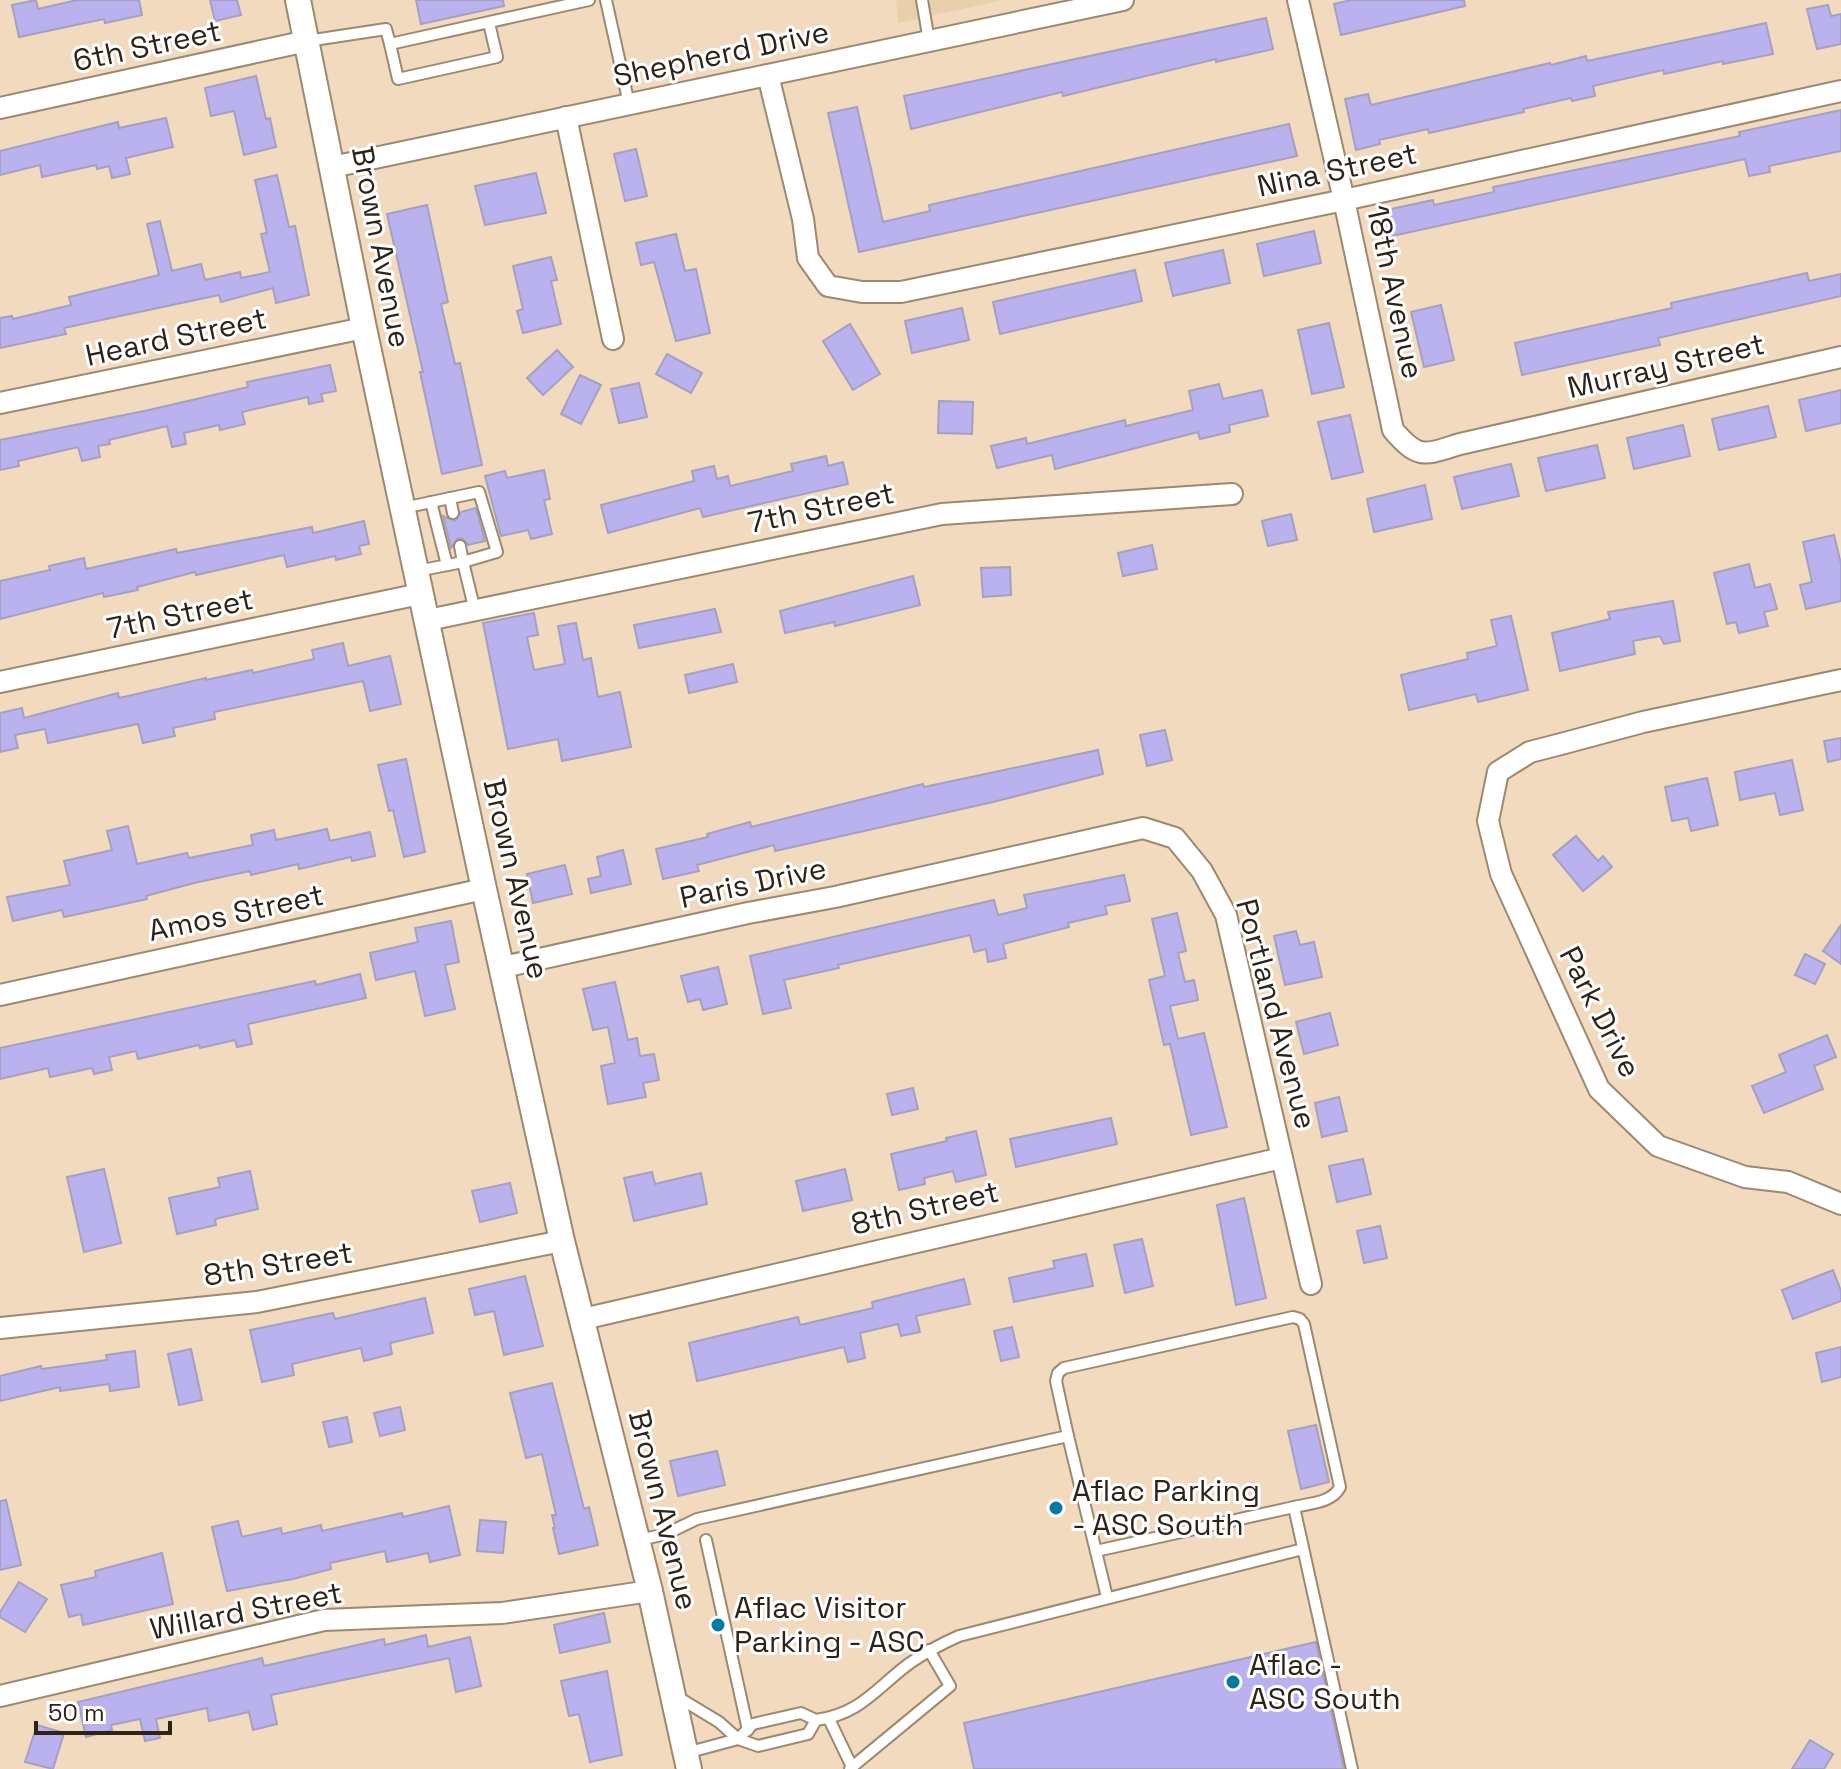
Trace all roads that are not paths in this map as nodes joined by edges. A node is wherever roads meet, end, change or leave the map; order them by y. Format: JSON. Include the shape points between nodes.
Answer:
{"nodes":[{"id":1,"x":298,"y":0,"type":"edge"},
{"id":2,"x":589,"y":0,"type":"edge"},
{"id":3,"x":606,"y":0,"type":"edge"},
{"id":4,"x":922,"y":0,"type":"edge"},
{"id":5,"x":1123,"y":0,"type":"edge"},
{"id":6,"x":1298,"y":0,"type":"edge"},
{"id":7,"x":489,"y":23,"type":"junction"},
{"id":8,"x":307,"y":41,"type":"junction"},
{"id":9,"x":929,"y":41,"type":"junction"},
{"id":10,"x":390,"y":44,"type":"junction"},
{"id":11,"x":768,"y":75,"type":"junction"},
{"id":12,"x":1841,"y":91,"type":"edge"},
{"id":13,"x":629,"y":104,"type":"junction"},
{"id":14,"x":0,"y":108,"type":"edge"},
{"id":15,"x":566,"y":117,"type":"junction"},
{"id":16,"x":332,"y":167,"type":"junction"},
{"id":17,"x":1344,"y":200,"type":"junction"},
{"id":18,"x":364,"y":328,"type":"junction"},
{"id":19,"x":613,"y":339,"type":"dead end"},
{"id":20,"x":1841,"y":357,"type":"edge"},
{"id":21,"x":0,"y":403,"type":"edge"},
{"id":22,"x":1505,"y":433,"type":"joint"},
{"id":23,"x":1232,"y":494,"type":"dead end"},
{"id":24,"x":450,"y":498,"type":"junction"},
{"id":25,"x":431,"y":502,"type":"junction"},
{"id":26,"x":402,"y":508,"type":"junction"},
{"id":27,"x":453,"y":513,"type":"dead end"},
{"id":28,"x":460,"y":546,"type":"dead end"},
{"id":29,"x":463,"y":562,"type":"junction"},
{"id":30,"x":447,"y":565,"type":"junction"},
{"id":31,"x":417,"y":583,"type":"junction"},
{"id":32,"x":475,"y":611,"type":"junction"},
{"id":33,"x":428,"y":620,"type":"junction"},
{"id":34,"x":1841,"y":680,"type":"edge"},
{"id":35,"x":0,"y":682,"type":"edge"},
{"id":36,"x":1015,"y":857,"type":"joint"},
{"id":37,"x":484,"y":889,"type":"junction"},
{"id":38,"x":503,"y":967,"type":"junction"},
{"id":39,"x":0,"y":995,"type":"edge"},
{"id":40,"x":1282,"y":1158,"type":"junction"},
{"id":41,"x":1841,"y":1204,"type":"edge"},
{"id":42,"x":562,"y":1241,"type":"junction"},
{"id":43,"x":1311,"y":1284,"type":"dead end"},
{"id":44,"x":583,"y":1319,"type":"junction"},
{"id":45,"x":0,"y":1328,"type":"edge"},
{"id":46,"x":1068,"y":1436,"type":"junction"},
{"id":47,"x":1294,"y":1507,"type":"junction"},
{"id":48,"x":706,"y":1540,"type":"dead end"},
{"id":49,"x":638,"y":1541,"type":"junction"},
{"id":50,"x":1303,"y":1549,"type":"junction"},
{"id":51,"x":1096,"y":1551,"type":"junction"},
{"id":52,"x":650,"y":1591,"type":"junction"},
{"id":53,"x":1107,"y":1597,"type":"junction"},
{"id":54,"x":929,"y":1650,"type":"junction"},
{"id":55,"x":673,"y":1694,"type":"junction"},
{"id":56,"x":0,"y":1696,"type":"edge"},
{"id":57,"x":829,"y":1719,"type":"junction"},
{"id":58,"x":816,"y":1720,"type":"junction"},
{"id":59,"x":748,"y":1730,"type":"junction"},
{"id":60,"x":738,"y":1739,"type":"junction"},
{"id":61,"x":688,"y":1761,"type":"edge"},
{"id":62,"x":851,"y":1768,"type":"edge"},
{"id":63,"x":1352,"y":1769,"type":"edge"}],
"edges":[{"from":1,"to":8,"type":"street","name":"Brown Avenue"},
{"from":2,"to":7,"type":"lane"},
{"from":3,"to":13,"type":"lane"},
{"from":4,"to":9,"type":"lane"},
{"from":5,"to":9,"type":"street","name":"Shepherd Drive"},
{"from":6,"to":17,"type":"street","name":"18th Avenue"},
{"from":7,"to":10,"type":"lane"},
{"from":7,"to":10,"type":"lane","via":[[497,57],[398,79]]},
{"from":8,"to":10,"type":"lane","via":[[386,29]]},
{"from":8,"to":14,"type":"street","name":"6th Street"},
{"from":8,"to":16,"type":"street","name":"Brown Avenue"},
{"from":9,"to":11,"type":"street","name":"Shepherd Drive"},
{"from":11,"to":13,"type":"street","name":"Shepherd Drive"},
{"from":11,"to":17,"type":"street","name":"Nina Street","via":[[808,258],[828,286],[901,292]]},
{"from":12,"to":17,"type":"street","name":"Nina Street"},
{"from":13,"to":15,"type":"street","name":"Shepherd Drive"},
{"from":15,"to":16,"type":"street","name":"Shepherd Drive"},
{"from":15,"to":19,"type":"street"},
{"from":16,"to":18,"type":"street","name":"Brown Avenue"},
{"from":17,"to":22,"type":"street","name":"18th Avenue","via":[[1393,430],[1409,449],[1428,454]]},
{"from":18,"to":21,"type":"street","name":"Heard Street"},
{"from":18,"to":26,"type":"street","name":"Brown Avenue"},
{"from":20,"to":22,"type":"street","name":"Murray Street"},
{"from":23,"to":32,"type":"street","name":"7th Street","via":[[942,514]]},
{"from":24,"to":25,"type":"lane"},
{"from":24,"to":27,"type":"lane"},
{"from":24,"to":29,"type":"lane","via":[[479,492],[497,552]]},
{"from":25,"to":26,"type":"lane"},
{"from":25,"to":30,"type":"lane"},
{"from":26,"to":31,"type":"street","name":"Brown Avenue"},
{"from":28,"to":29,"type":"lane"},
{"from":29,"to":30,"type":"lane"},
{"from":29,"to":32,"type":"lane"},
{"from":30,"to":31,"type":"lane"},
{"from":31,"to":33,"type":"street","name":"Brown Avenue"},
{"from":31,"to":35,"type":"street","name":"7th Street"},
{"from":32,"to":33,"type":"street","name":"7th Street"},
{"from":33,"to":37,"type":"street","name":"Brown Avenue"},
{"from":34,"to":41,"type":"street","name":"Park Drive","via":[[1530,752],[1498,772],[1488,821],[1501,874],[1599,1089],[1658,1146],[1745,1177],[1788,1182]]},
{"from":36,"to":38,"type":"street","name":"Paris Drive"},
{"from":36,"to":40,"type":"street","name":"Portland Avenue","via":[[1143,828],[1175,838],[1202,871],[1226,915]]},
{"from":37,"to":38,"type":"street","name":"Brown Avenue"},
{"from":37,"to":39,"type":"street","name":"Amos Street"},
{"from":38,"to":42,"type":"street","name":"Brown Avenue"},
{"from":40,"to":43,"type":"street","name":"Portland Avenue"},
{"from":40,"to":44,"type":"street","name":"8th Street"},
{"from":42,"to":44,"type":"street","name":"Brown Avenue"},
{"from":42,"to":45,"type":"street","name":"8th Street","via":[[257,1302]]},
{"from":44,"to":49,"type":"street","name":"Brown Avenue"},
{"from":46,"to":47,"type":"lane","via":[[1056,1381],[1064,1368],[1300,1319],[1340,1487],[1330,1498]]},
{"from":46,"to":49,"type":"lane","via":[[697,1519]]},
{"from":46,"to":51,"type":"lane"},
{"from":47,"to":50,"type":"lane"},
{"from":47,"to":51,"type":"lane"},
{"from":48,"to":59,"type":"lane"},
{"from":49,"to":52,"type":"street","name":"Brown Avenue"},
{"from":50,"to":53,"type":"lane"},
{"from":50,"to":63,"type":"lane"},
{"from":51,"to":53,"type":"lane"},
{"from":52,"to":55,"type":"street","name":"Brown Avenue"},
{"from":52,"to":56,"type":"street","name":"Willard Street","via":[[502,1613],[324,1620]]},
{"from":53,"to":54,"type":"lane","via":[[959,1636]]},
{"from":54,"to":57,"type":"lane","via":[[866,1702]]},
{"from":54,"to":62,"type":"lane","via":[[950,1686]]},
{"from":55,"to":60,"type":"lane"},
{"from":55,"to":61,"type":"street","name":"Brown Avenue"},
{"from":57,"to":58,"type":"lane"},
{"from":57,"to":62,"type":"lane"},
{"from":58,"to":59,"type":"lane","via":[[801,1713],[753,1724]]},
{"from":58,"to":60,"type":"lane","via":[[808,1734],[758,1746]]},
{"from":59,"to":60,"type":"lane"},
{"from":60,"to":61,"type":"lane"}]}
